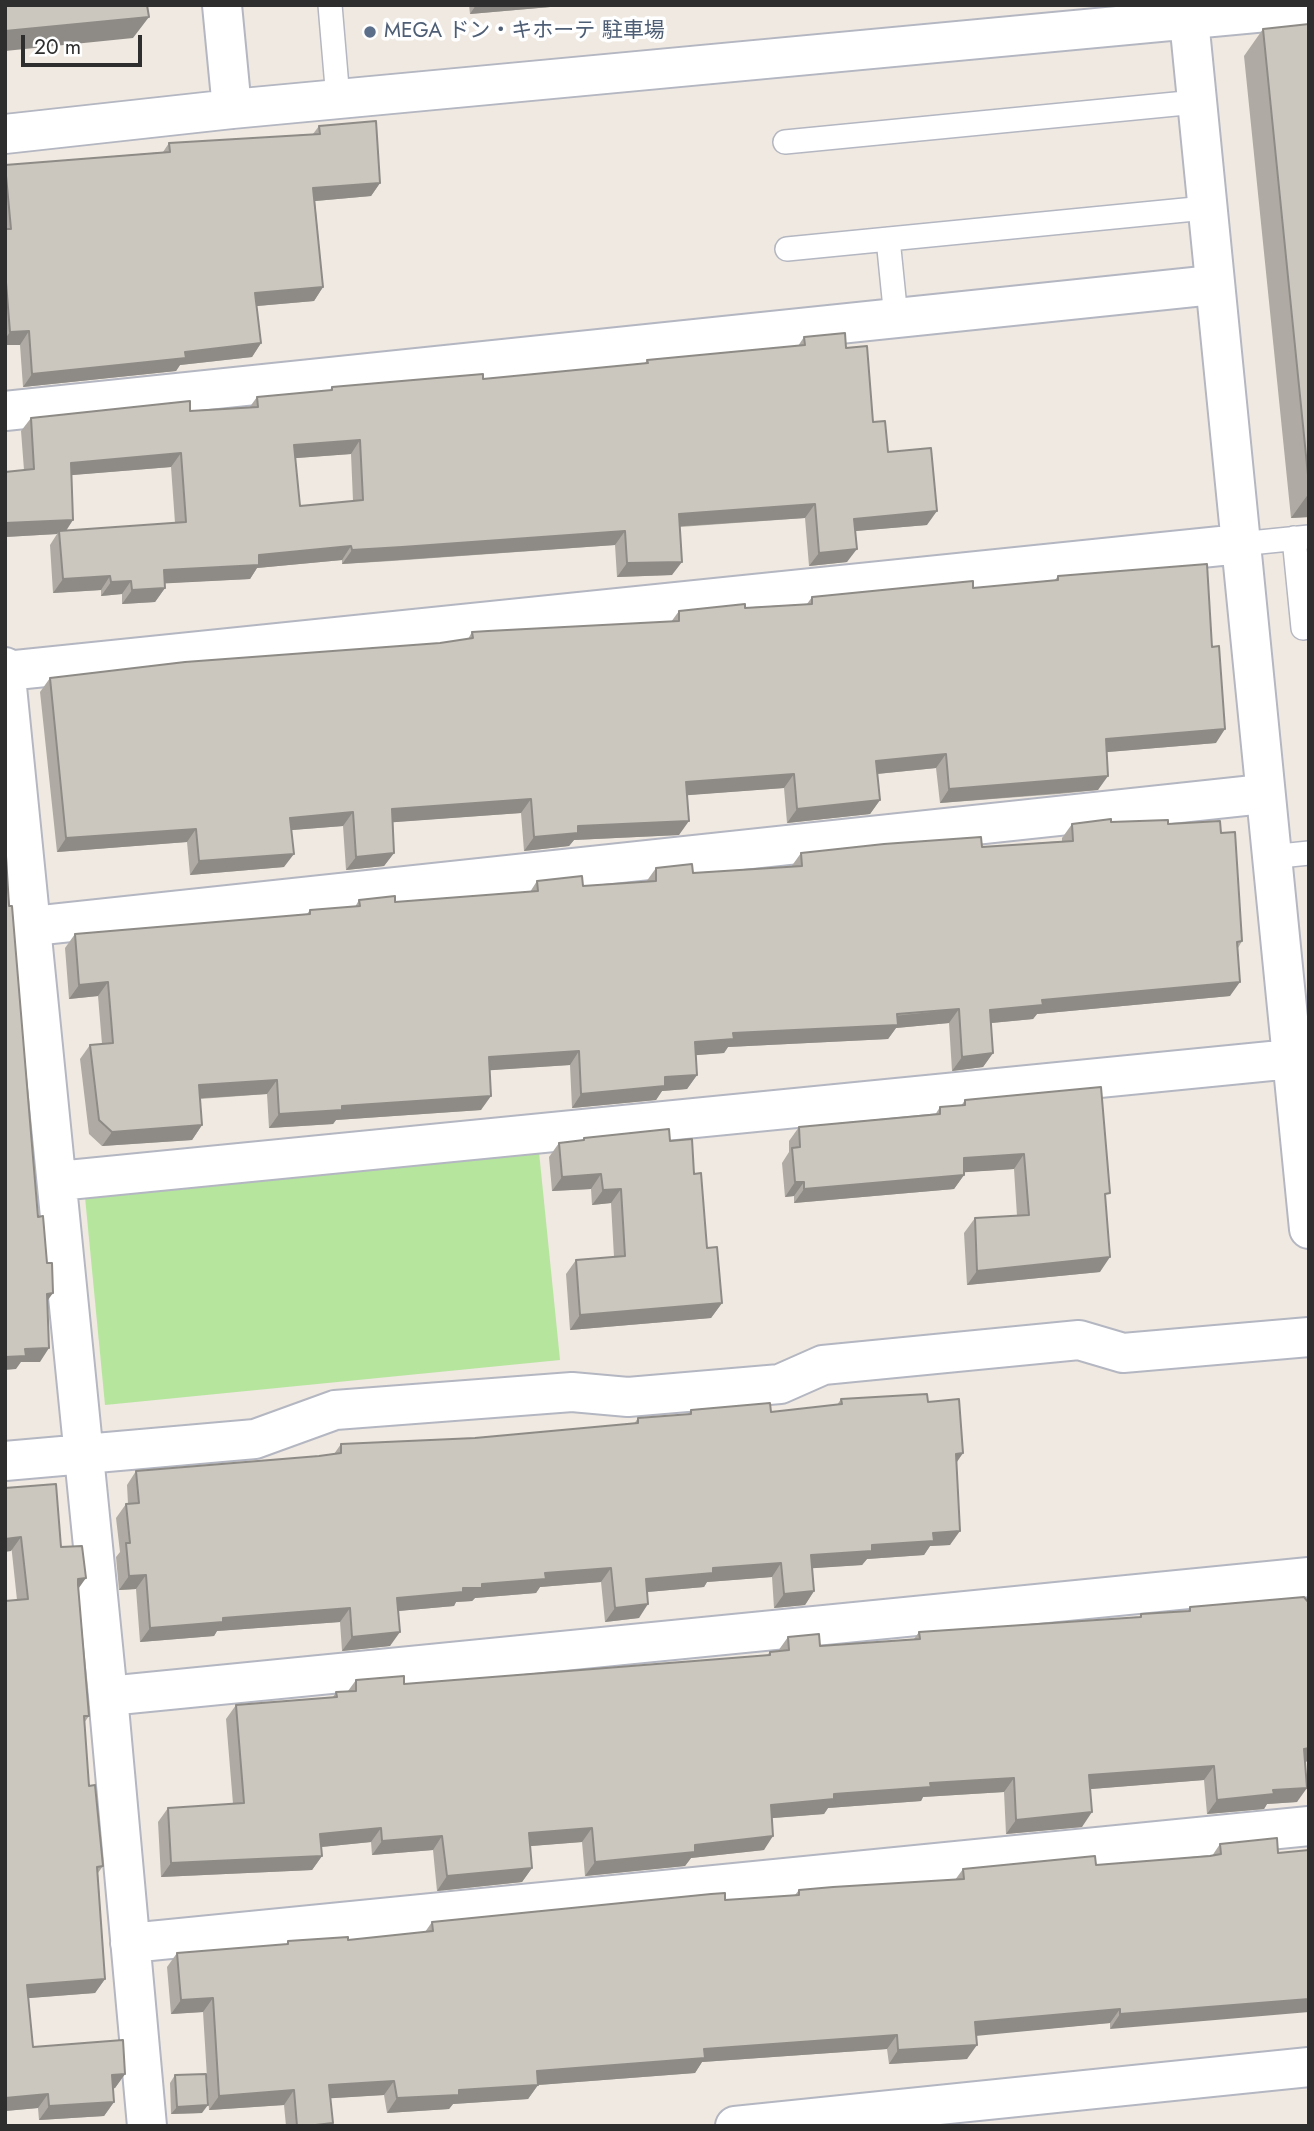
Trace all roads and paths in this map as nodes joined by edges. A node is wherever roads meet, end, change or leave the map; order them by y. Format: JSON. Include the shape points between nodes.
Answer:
{"nodes":[{"id":1,"x":222,"y":5,"type":"edge"},
{"id":2,"x":330,"y":5,"type":"edge"},
{"id":3,"x":1294,"y":8,"type":"edge"},
{"id":4,"x":1189,"y":20,"type":"junction"},
{"id":5,"x":338,"y":99,"type":"junction"},
{"id":6,"x":1196,"y":102,"type":"junction"},
{"id":7,"x":232,"y":109,"type":"junction"},
{"id":8,"x":5,"y":134,"type":"edge"},
{"id":9,"x":785,"y":142,"type":"dead end"},
{"id":10,"x":1205,"y":208,"type":"junction"},
{"id":11,"x":888,"y":239,"type":"junction"},
{"id":12,"x":787,"y":249,"type":"dead end"},
{"id":13,"x":1213,"y":285,"type":"junction"},
{"id":14,"x":896,"y":318,"type":"junction"},
{"id":15,"x":5,"y":411,"type":"edge"},
{"id":16,"x":1302,"y":537,"type":"edge"},
{"id":17,"x":1240,"y":544,"type":"junction"},
{"id":18,"x":1309,"y":627,"type":"edge"},
{"id":19,"x":5,"y":669,"type":"edge"},
{"id":20,"x":1263,"y":794,"type":"junction"},
{"id":21,"x":1309,"y":853,"type":"edge"},
{"id":22,"x":1270,"y":857,"type":"junction"},
{"id":23,"x":33,"y":926,"type":"junction"},
{"id":24,"x":1291,"y":1059,"type":"junction"},
{"id":25,"x":1303,"y":1108,"type":"edge"},
{"id":26,"x":58,"y":1181,"type":"junction"},
{"id":27,"x":1309,"y":1229,"type":"edge"},
{"id":28,"x":1309,"y":1337,"type":"edge"},
{"id":29,"x":82,"y":1453,"type":"junction"},
{"id":30,"x":5,"y":1461,"type":"edge"},
{"id":31,"x":1309,"y":1577,"type":"edge"},
{"id":32,"x":108,"y":1696,"type":"junction"},
{"id":33,"x":1309,"y":1826,"type":"edge"},
{"id":34,"x":130,"y":1943,"type":"junction"},
{"id":35,"x":1309,"y":2067,"type":"edge"},
{"id":36,"x":147,"y":2126,"type":"edge"},
{"id":37,"x":734,"y":2126,"type":"edge"}],
"edges":[{"from":1,"to":7,"type":"street"},
{"from":2,"to":5,"type":"lane"},
{"from":3,"to":4,"type":"street"},
{"from":4,"to":5,"type":"street"},
{"from":4,"to":6,"type":"street"},
{"from":5,"to":7,"type":"street"},
{"from":6,"to":9,"type":"lane"},
{"from":6,"to":10,"type":"street"},
{"from":7,"to":8,"type":"street"},
{"from":10,"to":11,"type":"lane"},
{"from":10,"to":13,"type":"street"},
{"from":11,"to":12,"type":"lane"},
{"from":11,"to":14,"type":"lane"},
{"from":13,"to":14,"type":"street"},
{"from":13,"to":17,"type":"street"},
{"from":14,"to":15,"type":"street"},
{"from":16,"to":17,"type":"lane"},
{"from":16,"to":18,"type":"lane","via":[[1303,628]]},
{"from":17,"to":19,"type":"street"},
{"from":17,"to":20,"type":"street"},
{"from":19,"to":23,"type":"street"},
{"from":20,"to":22,"type":"street"},
{"from":20,"to":23,"type":"street"},
{"from":21,"to":22,"type":"lane"},
{"from":22,"to":24,"type":"street"},
{"from":23,"to":26,"type":"street"},
{"from":24,"to":25,"type":"street"},
{"from":24,"to":26,"type":"street"},
{"from":25,"to":27,"type":"street"},
{"from":26,"to":29,"type":"street"},
{"from":28,"to":29,"type":"street","via":[[1123,1353],[1079,1340],[823,1365],[780,1384],[628,1397],[572,1392],[335,1410],[255,1439]]},
{"from":29,"to":30,"type":"street"},
{"from":29,"to":32,"type":"street"},
{"from":31,"to":32,"type":"street"},
{"from":32,"to":34,"type":"street"},
{"from":33,"to":34,"type":"street"},
{"from":34,"to":36,"type":"street"},
{"from":35,"to":37,"type":"street"}]}
